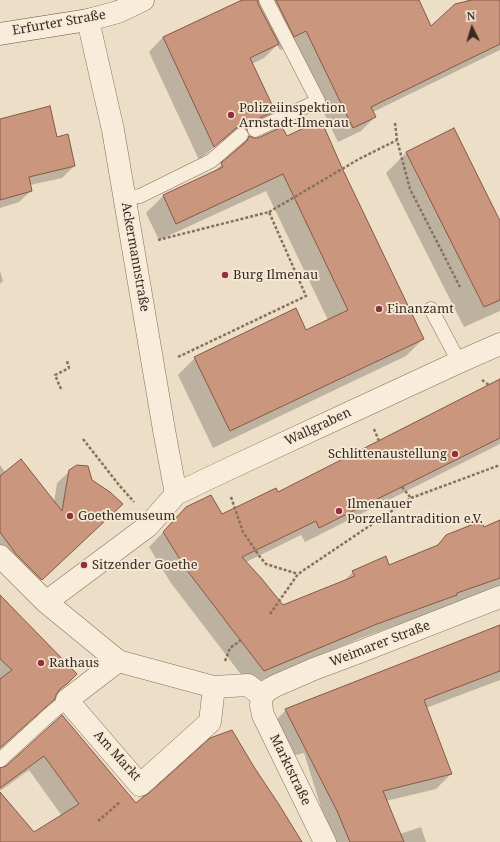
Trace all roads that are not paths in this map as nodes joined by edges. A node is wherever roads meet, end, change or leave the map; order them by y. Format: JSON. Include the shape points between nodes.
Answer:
{"nodes":[{"id":1,"x":143,"y":0,"type":"edge"},
{"id":2,"x":266,"y":0,"type":"edge"},
{"id":3,"x":116,"y":6,"type":"edge"},
{"id":4,"x":88,"y":20,"type":"junction"},
{"id":5,"x":0,"y":34,"type":"edge"},
{"id":6,"x":255,"y":130,"type":"dead end"},
{"id":7,"x":241,"y":135,"type":"dead end"},
{"id":8,"x":125,"y":198,"type":"junction"},
{"id":9,"x":431,"y":309,"type":"dead end"},
{"id":10,"x":500,"y":344,"type":"edge"},
{"id":11,"x":459,"y":362,"type":"junction"},
{"id":12,"x":176,"y":494,"type":"junction"},
{"id":13,"x":0,"y":556,"type":"edge"},
{"id":14,"x":500,"y":597,"type":"edge"},
{"id":15,"x":46,"y":602,"type":"junction"},
{"id":16,"x":118,"y":661,"type":"junction"},
{"id":17,"x":214,"y":687,"type":"junction"},
{"id":18,"x":262,"y":696,"type":"junction"},
{"id":19,"x":67,"y":700,"type":"junction"},
{"id":20,"x":0,"y":760,"type":"edge"},
{"id":21,"x":325,"y":842,"type":"edge"}],
"edges":[{"from":1,"to":3,"type":"street","name":"Erfurter Straße"},
{"from":2,"to":6,"type":"lane","via":[[318,101]]},
{"from":3,"to":4,"type":"street","name":"Erfurter Straße"},
{"from":4,"to":5,"type":"street","name":"Erfurter Straße"},
{"from":4,"to":8,"type":"street","name":"Ackermannstraße","via":[[113,130]]},
{"from":7,"to":8,"type":"lane","via":[[211,161],[140,196]]},
{"from":8,"to":12,"type":"street","name":"Ackermannstraße"},
{"from":9,"to":11,"type":"lane"},
{"from":10,"to":11,"type":"street","name":"Wallgraben"},
{"from":11,"to":12,"type":"street","name":"Wallgraben"},
{"from":12,"to":15,"type":"street","name":"Wallgraben","via":[[148,526]]},
{"from":13,"to":15,"type":"street"},
{"from":14,"to":18,"type":"street","name":"Weimarer Straße","via":[[314,669],[275,686]]},
{"from":15,"to":16,"type":"street"},
{"from":16,"to":17,"type":"street"},
{"from":16,"to":19,"type":"street"},
{"from":17,"to":18,"type":"street","via":[[248,685]]},
{"from":17,"to":19,"type":"street","name":"Am Markt","via":[[210,722],[140,785]]},
{"from":18,"to":21,"type":"street","name":"Marktstraße","via":[[263,715]]},
{"from":19,"to":20,"type":"lane"}]}
